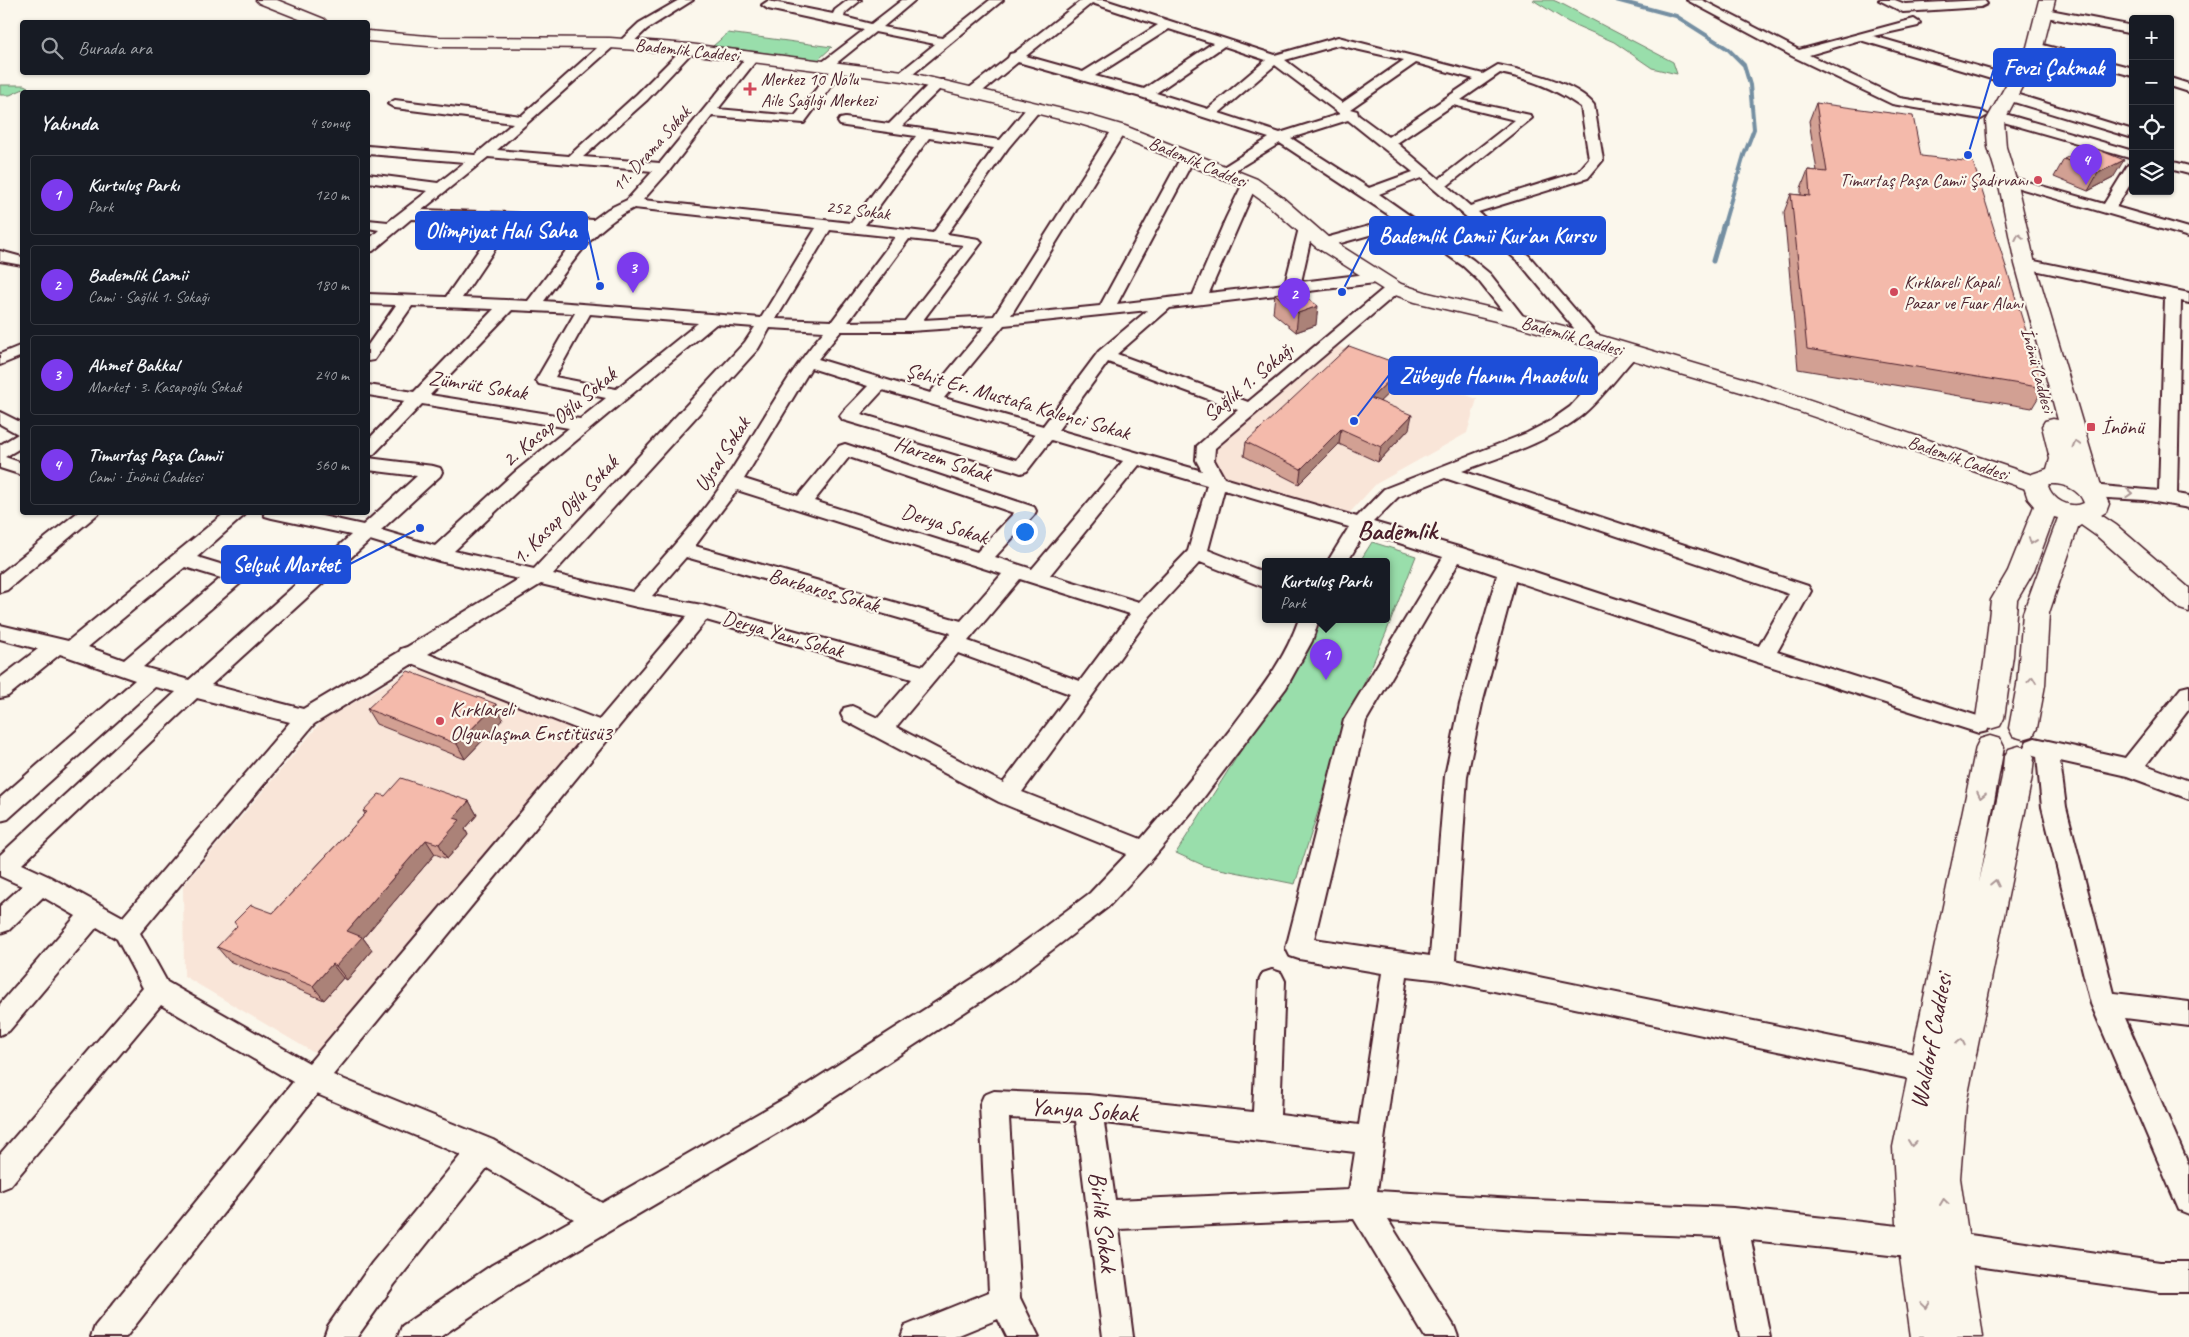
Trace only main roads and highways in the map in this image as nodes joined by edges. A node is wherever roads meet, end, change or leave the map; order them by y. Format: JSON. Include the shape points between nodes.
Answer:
{"nodes":[{"id":1,"x":264,"y":0,"type":"edge"},
{"id":2,"x":2042,"y":4,"type":"edge"},
{"id":3,"x":314,"y":20,"type":"edge"},
{"id":4,"x":370,"y":36,"type":"edge"},
{"id":5,"x":2006,"y":87,"type":"junction"},
{"id":6,"x":1990,"y":115,"type":"junction"},
{"id":7,"x":2044,"y":491,"type":"junction"},
{"id":8,"x":2090,"y":503,"type":"junction"},
{"id":9,"x":2189,"y":585,"type":"edge"},
{"id":10,"x":2189,"y":603,"type":"edge"},
{"id":11,"x":2012,"y":739,"type":"junction"},
{"id":12,"x":1933,"y":1245,"type":"junction"},
{"id":13,"x":1931,"y":1337,"type":"edge"},
{"id":14,"x":1963,"y":1337,"type":"edge"}],
"edges":[{"from":1,"to":3,"type":"main road"},
{"from":2,"to":5,"type":"main road","name":"İnönü Caddesi","via":[[2035,6]]},
{"from":2,"to":5,"type":"main road","name":"İnönü Caddesi","via":[[2035,47],[2016,80]]},
{"from":4,"to":7,"type":"main road","name":"Bademlik Caddesi","via":[[440,42],[617,43],[689,49],[903,76],[1035,107],[1119,130],[1250,183],[1322,243],[1394,288],[1594,341],[1752,388]]},
{"from":5,"to":6,"type":"main road","name":"İnönü Caddesi"},
{"from":6,"to":7,"type":"main road","name":"İnönü Caddesi","via":[[1982,148],[2006,253],[2062,459]]},
{"from":8,"to":6,"type":"main road","name":"İnönü Caddesi","one_way":true,"via":[[2025,264],[1997,147],[1996,121]]},
{"from":7,"to":8,"type":"main road","via":[[2066,512]]},
{"from":7,"to":8,"type":"main road","via":[[2071,480]]},
{"from":7,"to":11,"type":"main road","name":"Waldorf Caddesi","one_way":true,"via":[[2020,571],[2004,600],[1999,656]]},
{"from":8,"to":9,"type":"main road"},
{"from":8,"to":10,"type":"main road","via":[[2107,531]]},
{"from":11,"to":8,"type":"main road","name":"Waldorf Caddesi","one_way":true,"via":[[2032,685],[2036,613],[2067,524]]},
{"from":12,"to":11,"type":"main road","name":"Waldorf Caddesi","one_way":true,"via":[[1948,1104],[2017,777]]},
{"from":11,"to":12,"type":"main road","name":"Waldorf Caddesi","one_way":true,"via":[[1925,1069],[1911,1148]]},
{"from":12,"to":13,"type":"main road","name":"Waldorf Caddesi","one_way":true},
{"from":12,"to":14,"type":"main road","name":"Waldorf Caddesi"}]}
